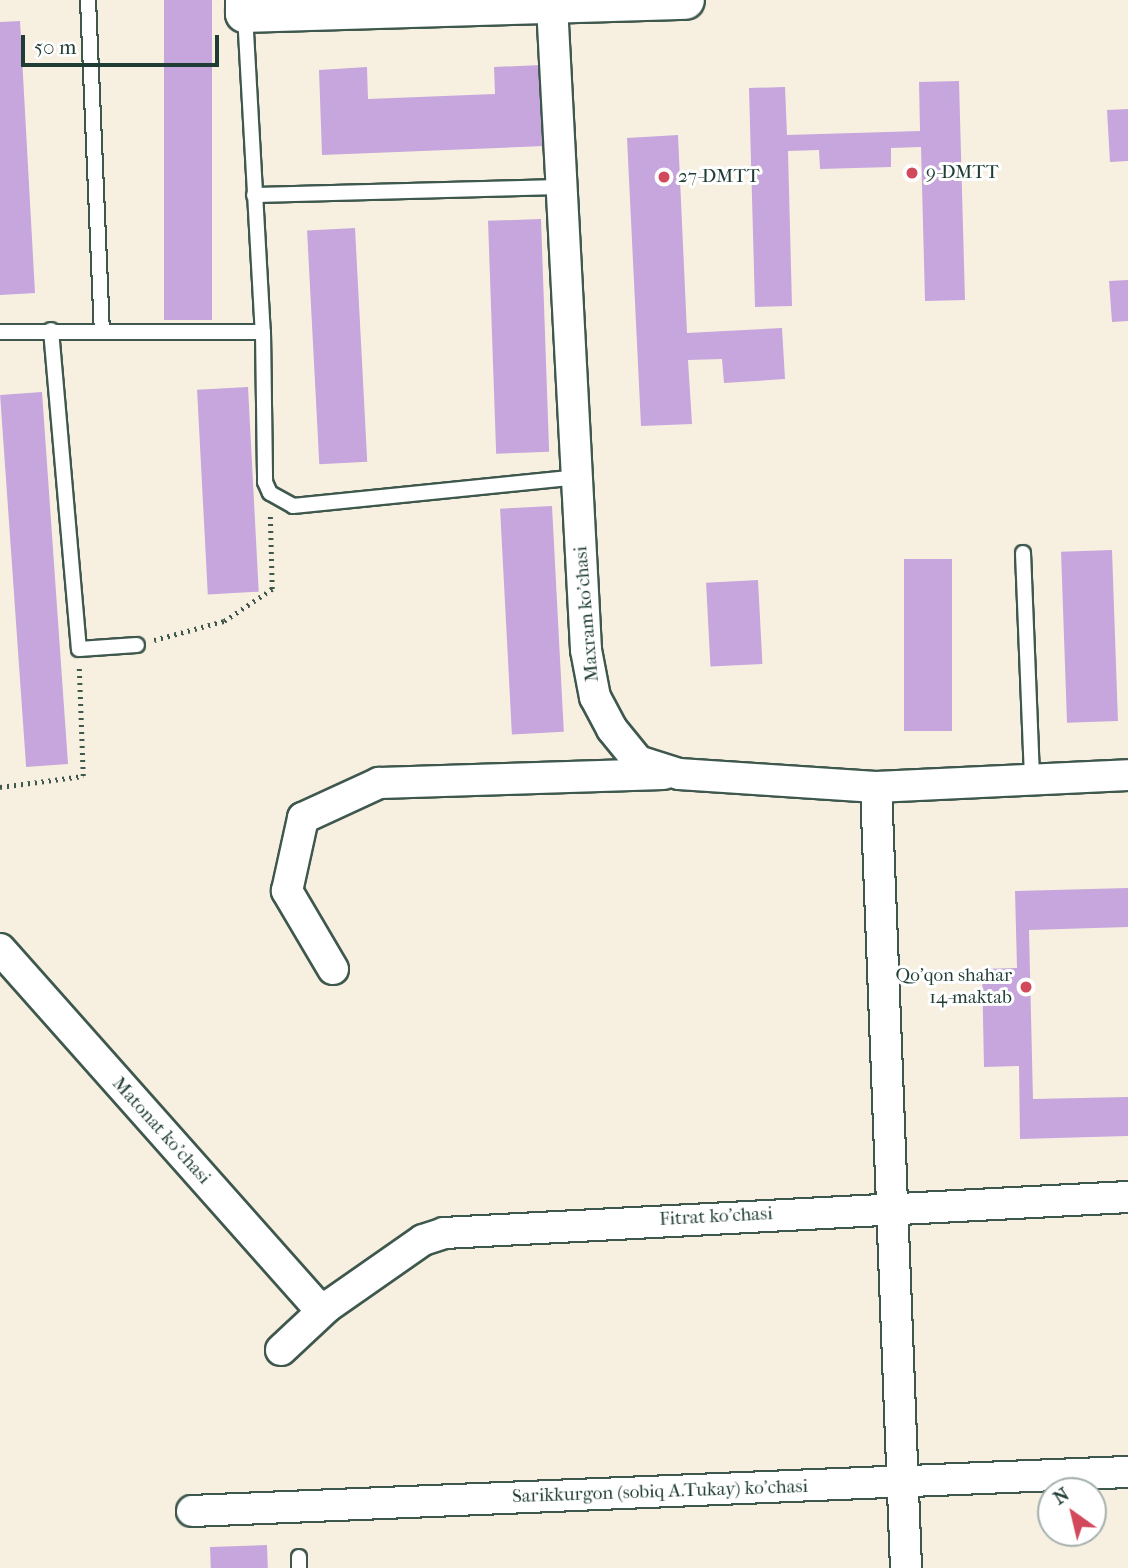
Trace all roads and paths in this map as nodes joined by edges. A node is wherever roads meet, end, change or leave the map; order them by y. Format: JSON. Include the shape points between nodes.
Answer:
{"nodes":[{"id":1,"x":88,"y":0,"type":"edge"},
{"id":2,"x":685,"y":0,"type":"edge"},
{"id":3,"x":552,"y":5,"type":"junction"},
{"id":4,"x":244,"y":6,"type":"edge"},
{"id":5,"x":562,"y":187,"type":"junction"},
{"id":6,"x":254,"y":195,"type":"junction"},
{"id":7,"x":51,"y":330,"type":"junction"},
{"id":8,"x":0,"y":332,"type":"edge"},
{"id":9,"x":103,"y":332,"type":"junction"},
{"id":10,"x":263,"y":332,"type":"junction"},
{"id":11,"x":577,"y":477,"type":"junction"},
{"id":12,"x":270,"y":493,"type":"junction"},
{"id":13,"x":1023,"y":553,"type":"dead end"},
{"id":14,"x":137,"y":645,"type":"joint"},
{"id":15,"x":79,"y":649,"type":"junction"},
{"id":16,"x":678,"y":774,"type":"junction"},
{"id":17,"x":1128,"y":775,"type":"edge"},
{"id":18,"x":1032,"y":780,"type":"junction"},
{"id":19,"x":0,"y":787,"type":"edge"},
{"id":20,"x":876,"y":787,"type":"junction"},
{"id":21,"x":0,"y":950,"type":"edge"},
{"id":22,"x":333,"y":969,"type":"dead end"},
{"id":23,"x":1128,"y":1197,"type":"edge"},
{"id":24,"x":890,"y":1207,"type":"junction"},
{"id":25,"x":327,"y":1307,"type":"junction"},
{"id":26,"x":281,"y":1350,"type":"dead end"},
{"id":27,"x":1128,"y":1472,"type":"edge"},
{"id":28,"x":901,"y":1481,"type":"junction"},
{"id":29,"x":192,"y":1511,"type":"dead end"},
{"id":30,"x":906,"y":1568,"type":"edge"}],
"edges":[{"from":1,"to":9,"type":"lane"},
{"from":2,"to":3,"type":"street"},
{"from":3,"to":4,"type":"street"},
{"from":3,"to":5,"type":"street","name":"Maxram ko'chasi"},
{"from":4,"to":6,"type":"lane"},
{"from":5,"to":6,"type":"lane"},
{"from":5,"to":11,"type":"street","name":"Maxram ko'chasi"},
{"from":6,"to":10,"type":"lane"},
{"from":7,"to":8,"type":"lane"},
{"from":7,"to":9,"type":"lane"},
{"from":7,"to":15,"type":"lane"},
{"from":9,"to":10,"type":"lane"},
{"from":10,"to":12,"type":"lane","via":[[265,482]]},
{"from":11,"to":12,"type":"lane","via":[[293,506]]},
{"from":11,"to":16,"type":"street","name":"Maxram ko'chasi","via":[[586,650],[595,696],[638,761]]},
{"from":12,"to":14,"type":"path","via":[[272,589],[225,621]]},
{"from":13,"to":18,"type":"lane"},
{"from":14,"to":15,"type":"lane"},
{"from":15,"to":19,"type":"path","via":[[83,776]]},
{"from":16,"to":20,"type":"street","name":"Maxram ko'chasi"},
{"from":16,"to":22,"type":"street","via":[[379,783],[303,818],[287,891]]},
{"from":17,"to":18,"type":"street","name":"Maxram ko'chasi"},
{"from":18,"to":20,"type":"street","name":"Maxram ko'chasi"},
{"from":20,"to":24,"type":"street"},
{"from":21,"to":25,"type":"street","name":"Matonat ko'chasi","via":[[315,1304]]},
{"from":23,"to":24,"type":"street","name":"Fitrat ko'chasi"},
{"from":24,"to":25,"type":"street","name":"Fitrat ko'chasi","via":[[443,1233],[423,1240]]},
{"from":24,"to":28,"type":"street"},
{"from":25,"to":26,"type":"street","name":"Fitrat ko'chasi"},
{"from":27,"to":28,"type":"street","name":"Sarikkurgon (sobiq A.Tukay) ko'chasi"},
{"from":28,"to":29,"type":"street","name":"Sarikkurgon (sobiq A.Tukay) ko'chasi"},
{"from":28,"to":30,"type":"street"}]}
